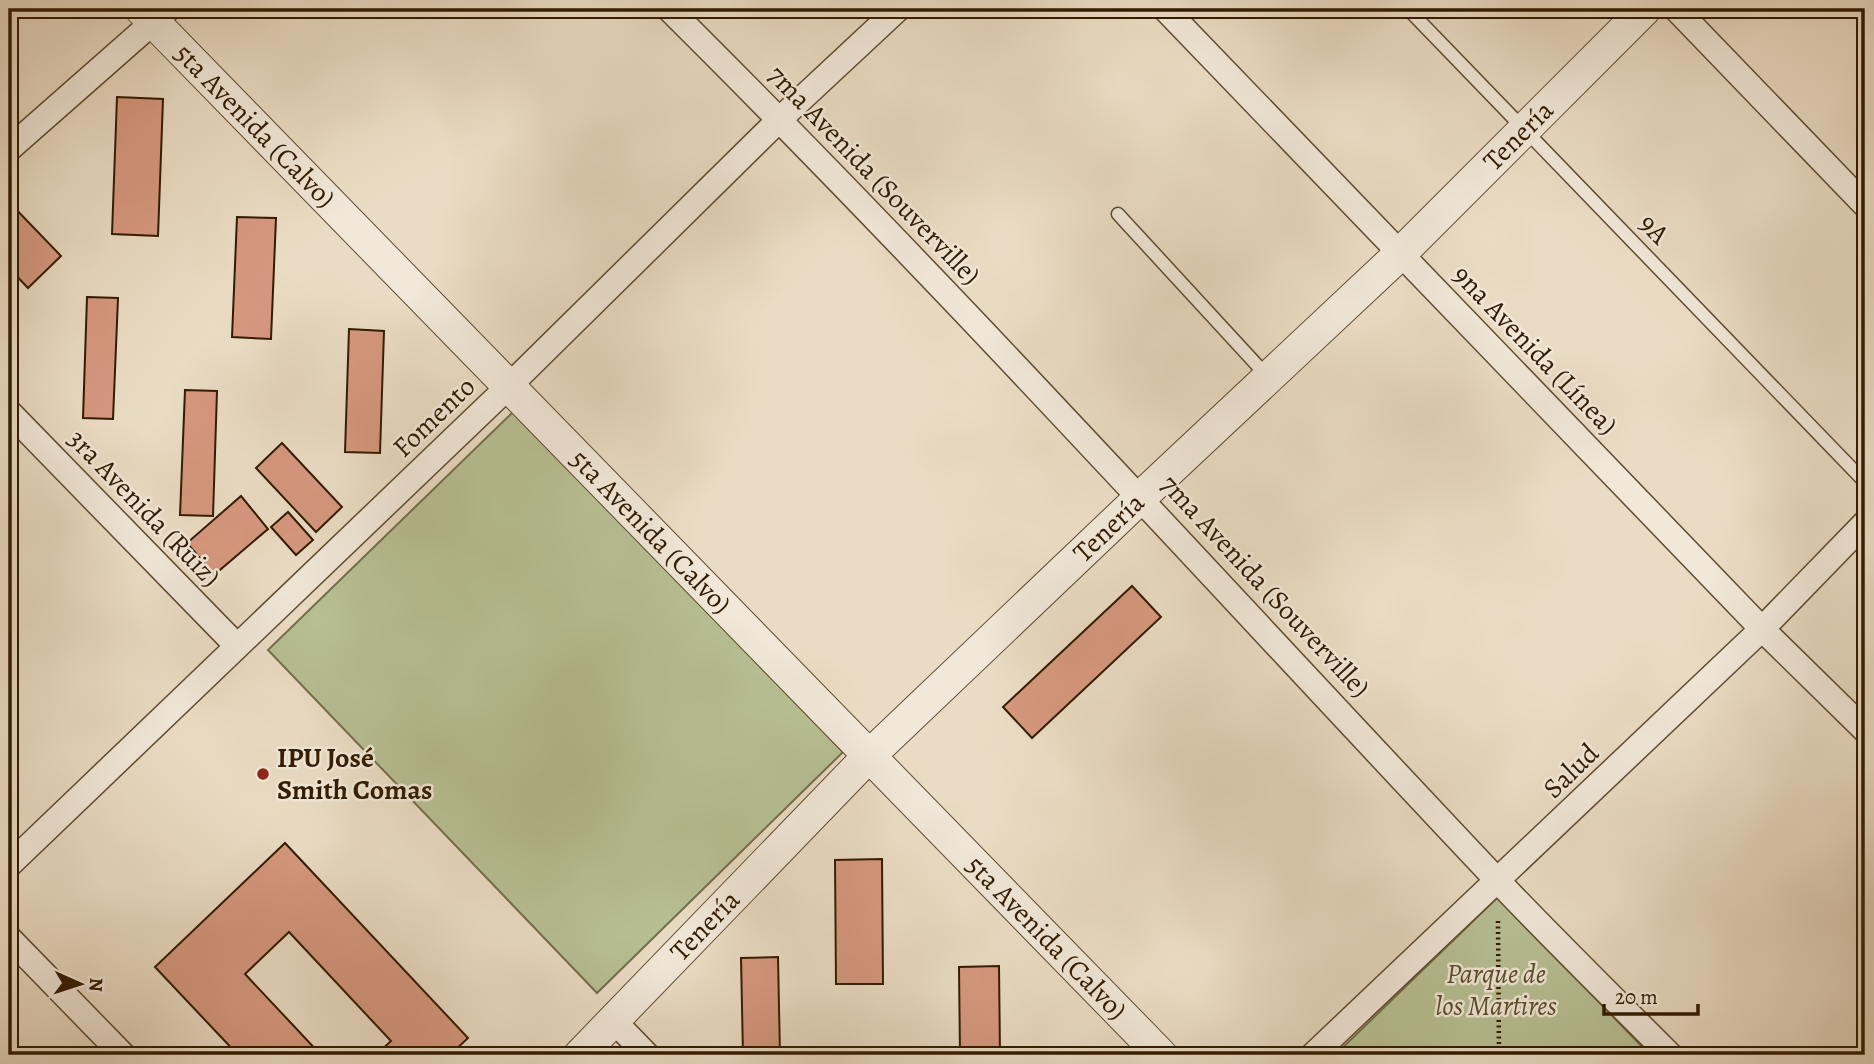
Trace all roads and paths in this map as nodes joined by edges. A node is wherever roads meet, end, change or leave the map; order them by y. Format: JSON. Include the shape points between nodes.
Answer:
{"nodes":[{"id":1,"x":669,"y":9,"type":"edge"},
{"id":2,"x":898,"y":9,"type":"edge"},
{"id":3,"x":1165,"y":9,"type":"edge"},
{"id":4,"x":1408,"y":9,"type":"edge"},
{"id":5,"x":1645,"y":9,"type":"edge"},
{"id":6,"x":1676,"y":9,"type":"edge"},
{"id":7,"x":154,"y":13,"type":"edge"},
{"id":8,"x":780,"y":119,"type":"junction"},
{"id":9,"x":1525,"y":131,"type":"junction"},
{"id":10,"x":9,"y":149,"type":"edge"},
{"id":11,"x":1865,"y":205,"type":"edge"},
{"id":12,"x":1118,"y":214,"type":"dead end"},
{"id":13,"x":1401,"y":254,"type":"junction"},
{"id":14,"x":1269,"y":379,"type":"junction"},
{"id":15,"x":509,"y":386,"type":"junction"},
{"id":16,"x":9,"y":412,"type":"edge"},
{"id":17,"x":1865,"y":482,"type":"edge"},
{"id":18,"x":1141,"y":497,"type":"junction"},
{"id":19,"x":1865,"y":523,"type":"edge"},
{"id":20,"x":1762,"y":629,"type":"junction"},
{"id":21,"x":237,"y":646,"type":"junction"},
{"id":22,"x":1865,"y":730,"type":"edge"},
{"id":23,"x":869,"y":756,"type":"junction"},
{"id":24,"x":9,"y":864,"type":"edge"},
{"id":25,"x":1499,"y":881,"type":"junction"},
{"id":26,"x":9,"y":938,"type":"edge"},
{"id":27,"x":614,"y":1021,"type":"junction"},
{"id":28,"x":123,"y":1055,"type":"edge"},
{"id":29,"x":580,"y":1055,"type":"edge"},
{"id":30,"x":647,"y":1055,"type":"edge"},
{"id":31,"x":1161,"y":1055,"type":"edge"},
{"id":32,"x":1313,"y":1055,"type":"edge"},
{"id":33,"x":1499,"y":1055,"type":"edge"},
{"id":34,"x":1670,"y":1055,"type":"edge"}],
"edges":[{"from":1,"to":8,"type":"street","name":"7ma Avenida (Souverville)"},
{"from":2,"to":8,"type":"street","name":"Fomento"},
{"from":3,"to":13,"type":"street","name":"9na Avenida (Línea)"},
{"from":4,"to":9,"type":"lane","name":"9A"},
{"from":5,"to":9,"type":"street","name":"Tenería"},
{"from":6,"to":11,"type":"street"},
{"from":7,"to":10,"type":"street"},
{"from":7,"to":15,"type":"street","name":"5ta Avenida (Calvo)"},
{"from":8,"to":15,"type":"street","name":"Fomento"},
{"from":8,"to":18,"type":"street","name":"7ma Avenida (Souverville)"},
{"from":9,"to":13,"type":"street","name":"Tenería"},
{"from":9,"to":17,"type":"lane","name":"9A"},
{"from":12,"to":14,"type":"lane"},
{"from":13,"to":14,"type":"street","name":"Tenería"},
{"from":13,"to":20,"type":"street","name":"9na Avenida (Línea)"},
{"from":14,"to":18,"type":"street","name":"Tenería"},
{"from":15,"to":21,"type":"street","name":"Fomento"},
{"from":15,"to":23,"type":"street","name":"5ta Avenida (Calvo)"},
{"from":16,"to":21,"type":"street","name":"3ra Avenida (Ruiz)"},
{"from":18,"to":23,"type":"street","name":"Tenería"},
{"from":18,"to":25,"type":"street","name":"7ma Avenida (Souverville)"},
{"from":19,"to":20,"type":"street","name":"Salud"},
{"from":20,"to":22,"type":"street","name":"9na Avenida (Línea)"},
{"from":20,"to":25,"type":"street","name":"Salud"},
{"from":21,"to":24,"type":"street","name":"Fomento"},
{"from":23,"to":27,"type":"street","name":"Tenería"},
{"from":23,"to":31,"type":"street","name":"5ta Avenida (Calvo)"},
{"from":25,"to":32,"type":"street","name":"Salud"},
{"from":25,"to":33,"type":"path"},
{"from":25,"to":34,"type":"street","name":"7ma Avenida (Souverville)"},
{"from":26,"to":28,"type":"street"},
{"from":27,"to":29,"type":"street","name":"Tenería"},
{"from":27,"to":30,"type":"street"}]}
